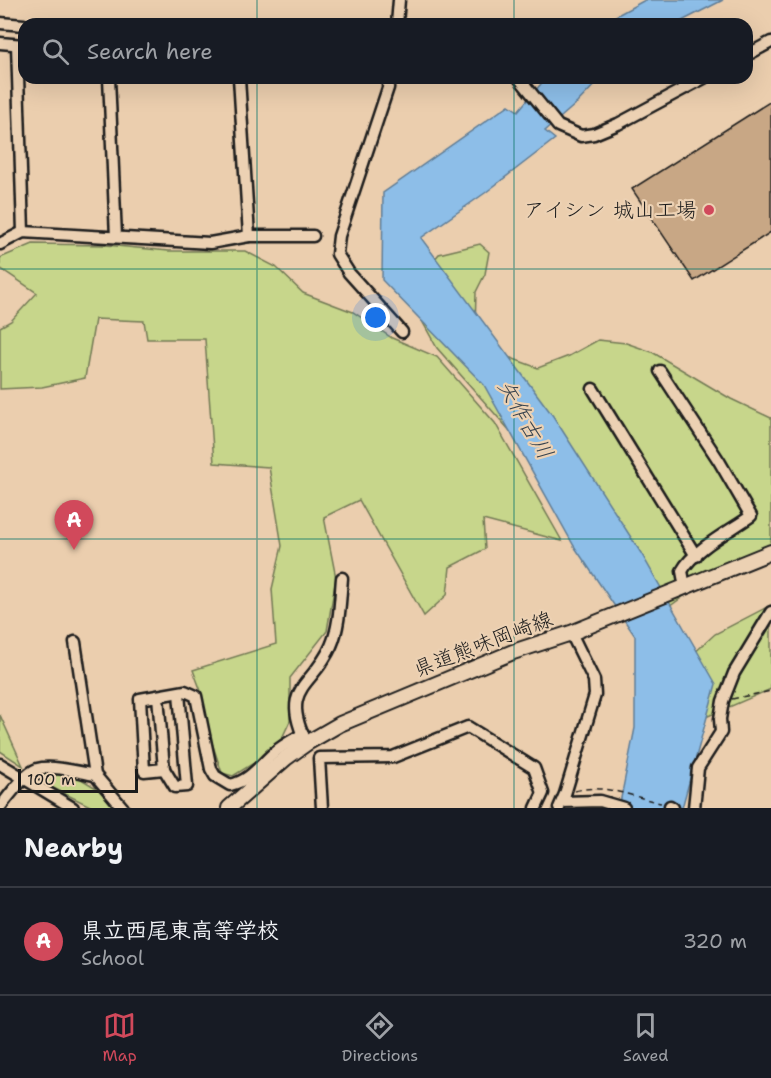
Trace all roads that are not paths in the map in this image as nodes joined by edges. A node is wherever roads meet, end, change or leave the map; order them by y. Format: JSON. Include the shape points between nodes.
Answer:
{"nodes":[{"id":1,"x":399,"y":0,"type":"edge"},
{"id":2,"x":398,"y":18,"type":"edge"},
{"id":3,"x":0,"y":23,"type":"edge"},
{"id":4,"x":18,"y":24,"type":"edge"},
{"id":5,"x":771,"y":42,"type":"edge"},
{"id":6,"x":0,"y":43,"type":"edge"},
{"id":7,"x":18,"y":45,"type":"edge"},
{"id":8,"x":753,"y":52,"type":"edge"},
{"id":9,"x":21,"y":84,"type":"edge"},
{"id":10,"x":109,"y":84,"type":"edge"},
{"id":11,"x":239,"y":84,"type":"edge"},
{"id":12,"x":388,"y":84,"type":"edge"},
{"id":13,"x":524,"y":84,"type":"edge"},
{"id":14,"x":693,"y":84,"type":"edge"},
{"id":15,"x":23,"y":232,"type":"junction"},
{"id":16,"x":249,"y":236,"type":"junction"},
{"id":17,"x":313,"y":236,"type":"dead end"},
{"id":18,"x":116,"y":237,"type":"junction"},
{"id":19,"x":0,"y":244,"type":"edge"},
{"id":20,"x":402,"y":332,"type":"dead end"},
{"id":21,"x":660,"y":371,"type":"dead end"},
{"id":22,"x":593,"y":390,"type":"dead end"},
{"id":23,"x":771,"y":552,"type":"edge"},
{"id":24,"x":696,"y":556,"type":"junction"},
{"id":25,"x":342,"y":578,"type":"dead end"},
{"id":26,"x":685,"y":587,"type":"junction"},
{"id":27,"x":771,"y":612,"type":"edge"},
{"id":28,"x":571,"y":633,"type":"junction"},
{"id":29,"x":75,"y":642,"type":"dead end"},
{"id":30,"x":178,"y":693,"type":"junction"},
{"id":31,"x":158,"y":696,"type":"junction"},
{"id":32,"x":305,"y":738,"type":"junction"},
{"id":33,"x":0,"y":764,"type":"edge"},
{"id":34,"x":164,"y":769,"type":"junction"},
{"id":35,"x":95,"y":775,"type":"junction"},
{"id":36,"x":24,"y":779,"type":"junction"},
{"id":37,"x":562,"y":801,"type":"edge"},
{"id":38,"x":0,"y":807,"type":"edge"},
{"id":39,"x":74,"y":808,"type":"edge"},
{"id":40,"x":123,"y":808,"type":"edge"},
{"id":41,"x":229,"y":808,"type":"edge"},
{"id":42,"x":322,"y":808,"type":"edge"},
{"id":43,"x":536,"y":808,"type":"edge"},
{"id":44,"x":624,"y":808,"type":"edge"},
{"id":45,"x":694,"y":808,"type":"edge"}],
"edges":[{"from":1,"to":2,"type":"street"},
{"from":3,"to":4,"type":"street"},
{"from":5,"to":8,"type":"street"},
{"from":6,"to":7,"type":"street"},
{"from":9,"to":15,"type":"street"},
{"from":10,"to":18,"type":"street"},
{"from":11,"to":16,"type":"street"},
{"from":12,"to":20,"type":"street","via":[[339,236],[337,254]]},
{"from":13,"to":14,"type":"street","via":[[558,126],[580,136],[618,124]]},
{"from":15,"to":18,"type":"street"},
{"from":15,"to":19,"type":"street"},
{"from":16,"to":17,"type":"street"},
{"from":16,"to":18,"type":"street","via":[[210,243]]},
{"from":21,"to":24,"type":"street","via":[[751,516]]},
{"from":22,"to":24,"type":"street"},
{"from":23,"to":26,"type":"main road","name":"県道熊味岡崎線"},
{"from":24,"to":26,"type":"street","via":[[682,571]]},
{"from":25,"to":32,"type":"street","via":[[332,644],[318,671],[298,694],[297,723]]},
{"from":26,"to":28,"type":"main road","name":"県道熊味岡崎線"},
{"from":27,"to":45,"type":"street","via":[[734,673],[723,700],[721,732],[698,768]]},
{"from":28,"to":32,"type":"main road","name":"県道熊味岡崎線","via":[[513,652]]},
{"from":28,"to":37,"type":"street","via":[[594,680],[595,694]]},
{"from":29,"to":35,"type":"street"},
{"from":30,"to":31,"type":"street"},
{"from":30,"to":32,"type":"street","via":[[196,696],[211,769],[230,785],[250,776],[276,751]]},
{"from":30,"to":34,"type":"street","via":[[187,786],[175,787]]},
{"from":31,"to":34,"type":"street"},
{"from":31,"to":34,"type":"street","via":[[140,699],[144,771]]},
{"from":32,"to":41,"type":"main road","name":"県道熊味岡崎線"},
{"from":33,"to":36,"type":"street"},
{"from":35,"to":36,"type":"street","via":[[36,769]]},
{"from":35,"to":40,"type":"street"},
{"from":36,"to":38,"type":"street"},
{"from":36,"to":39,"type":"street"},
{"from":37,"to":44,"type":"street","via":[[600,801]]},
{"from":42,"to":43,"type":"street","via":[[319,758],[393,757],[468,727],[534,768],[543,793]]}]}
